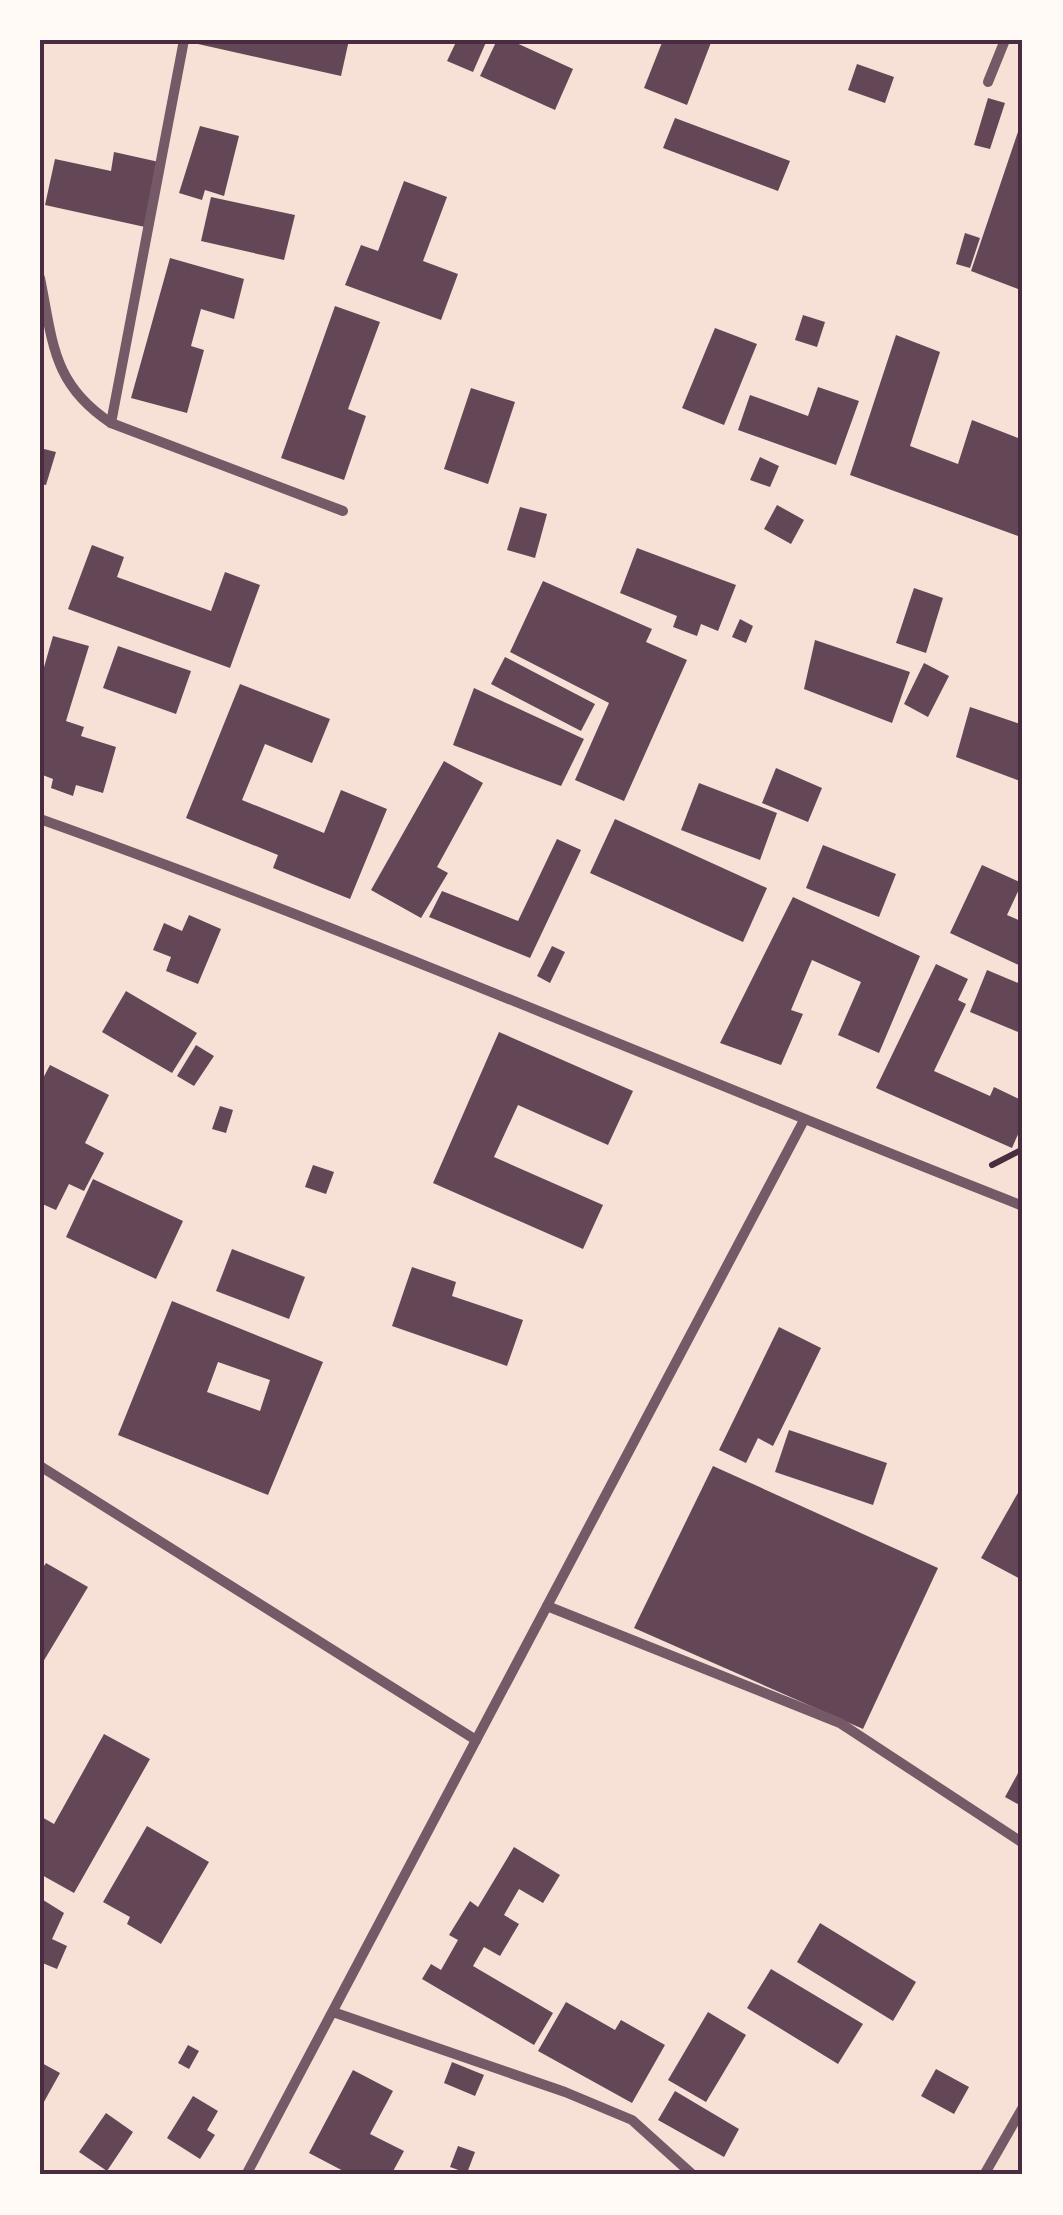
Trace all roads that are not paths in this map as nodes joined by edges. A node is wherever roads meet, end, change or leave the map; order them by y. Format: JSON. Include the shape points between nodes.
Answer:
{"nodes":[{"id":1,"x":184,"y":40,"type":"edge"},
{"id":2,"x":1005,"y":40,"type":"edge"},
{"id":3,"x":988,"y":82,"type":"dead end"},
{"id":4,"x":40,"y":278,"type":"edge"},
{"id":5,"x":111,"y":423,"type":"junction"},
{"id":6,"x":343,"y":510,"type":"dead end"},
{"id":7,"x":40,"y":819,"type":"edge"},
{"id":8,"x":803,"y":1122,"type":"junction"},
{"id":9,"x":1023,"y":1206,"type":"edge"},
{"id":10,"x":40,"y":1466,"type":"edge"},
{"id":11,"x":547,"y":1606,"type":"junction"},
{"id":12,"x":476,"y":1740,"type":"junction"},
{"id":13,"x":1023,"y":1842,"type":"edge"},
{"id":14,"x":334,"y":2012,"type":"junction"},
{"id":15,"x":1023,"y":2107,"type":"edge"},
{"id":16,"x":246,"y":2175,"type":"edge"},
{"id":17,"x":693,"y":2175,"type":"edge"},
{"id":18,"x":984,"y":2175,"type":"edge"}],
"edges":[{"from":1,"to":5,"type":"street"},
{"from":2,"to":3,"type":"street"},
{"from":4,"to":5,"type":"street","via":[[58,367],[82,404]]},
{"from":5,"to":6,"type":"street"},
{"from":7,"to":8,"type":"street","via":[[243,891]]},
{"from":8,"to":9,"type":"street"},
{"from":8,"to":11,"type":"street"},
{"from":10,"to":12,"type":"street"},
{"from":11,"to":12,"type":"street"},
{"from":11,"to":13,"type":"street","via":[[840,1724]]},
{"from":12,"to":14,"type":"street"},
{"from":14,"to":16,"type":"street"},
{"from":14,"to":17,"type":"street","via":[[632,2120]]},
{"from":15,"to":18,"type":"street"}]}
